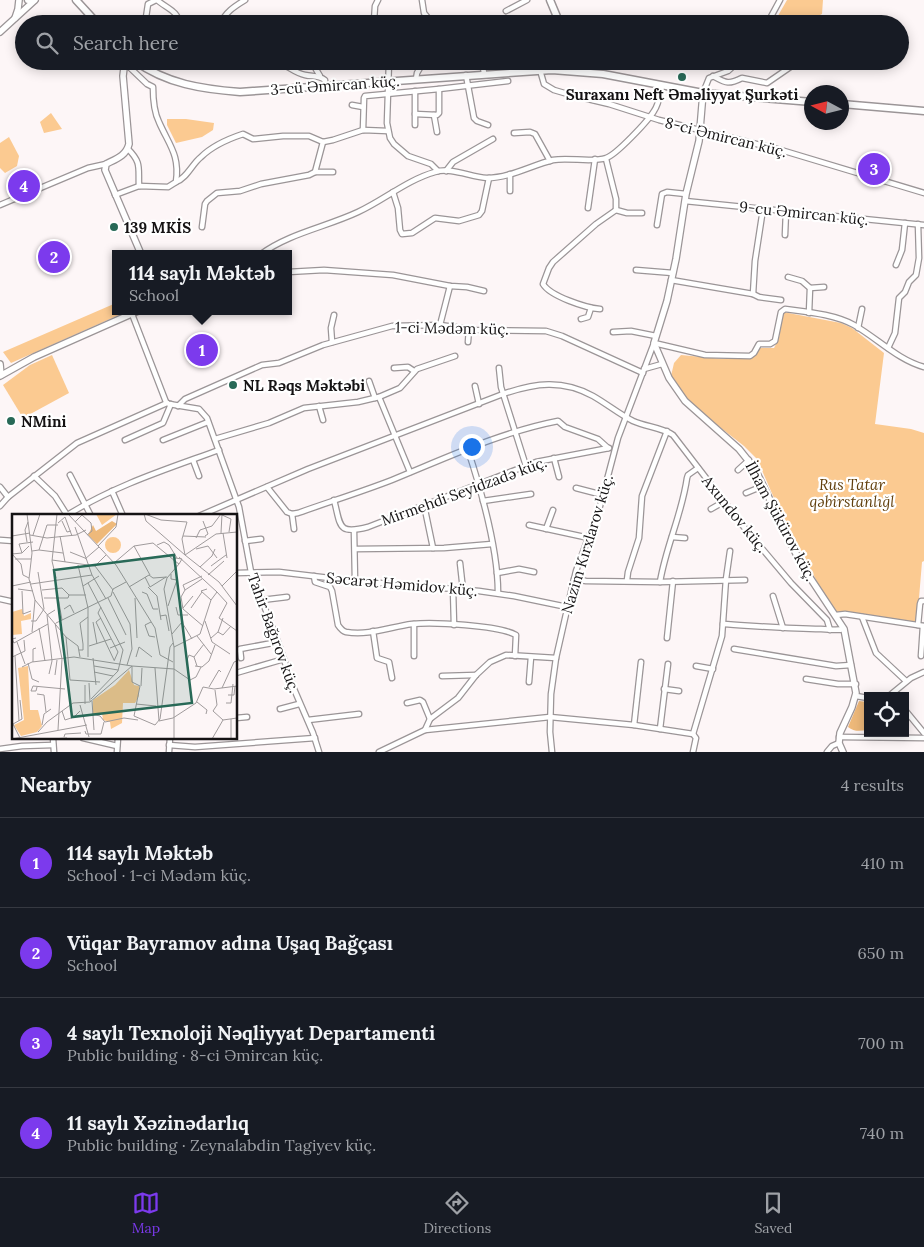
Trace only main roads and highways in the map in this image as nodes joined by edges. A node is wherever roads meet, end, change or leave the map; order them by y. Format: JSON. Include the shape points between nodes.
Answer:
{"nodes":[{"id":1,"x":28,"y":0,"type":"edge"},
{"id":2,"x":35,"y":0,"type":"edge"},
{"id":3,"x":76,"y":0,"type":"edge"},
{"id":4,"x":550,"y":0,"type":"edge"},
{"id":5,"x":90,"y":15,"type":"edge"},
{"id":6,"x":556,"y":15,"type":"edge"},
{"id":7,"x":150,"y":70,"type":"edge"},
{"id":8,"x":540,"y":70,"type":"edge"},
{"id":9,"x":540,"y":70,"type":"edge"},
{"id":10,"x":570,"y":70,"type":"joint"},
{"id":11,"x":804,"y":101,"type":"edge"},
{"id":12,"x":849,"y":105,"type":"edge"},
{"id":13,"x":924,"y":111,"type":"edge"}],
"edges":[{"from":1,"to":2,"type":"main road"},
{"from":3,"to":5,"type":"main road"},
{"from":4,"to":6,"type":"main road"},
{"from":7,"to":9,"type":"main road","name":"3-cü Əmircan küç.","via":[[163,78],[204,88],[240,92],[325,83]]},
{"from":8,"to":10,"type":"main road","name":"3-cü Əmircan küç."},
{"from":10,"to":11,"type":"main road","name":"3-cü Əmircan küç.","via":[[703,93]]},
{"from":12,"to":13,"type":"main road"}]}
